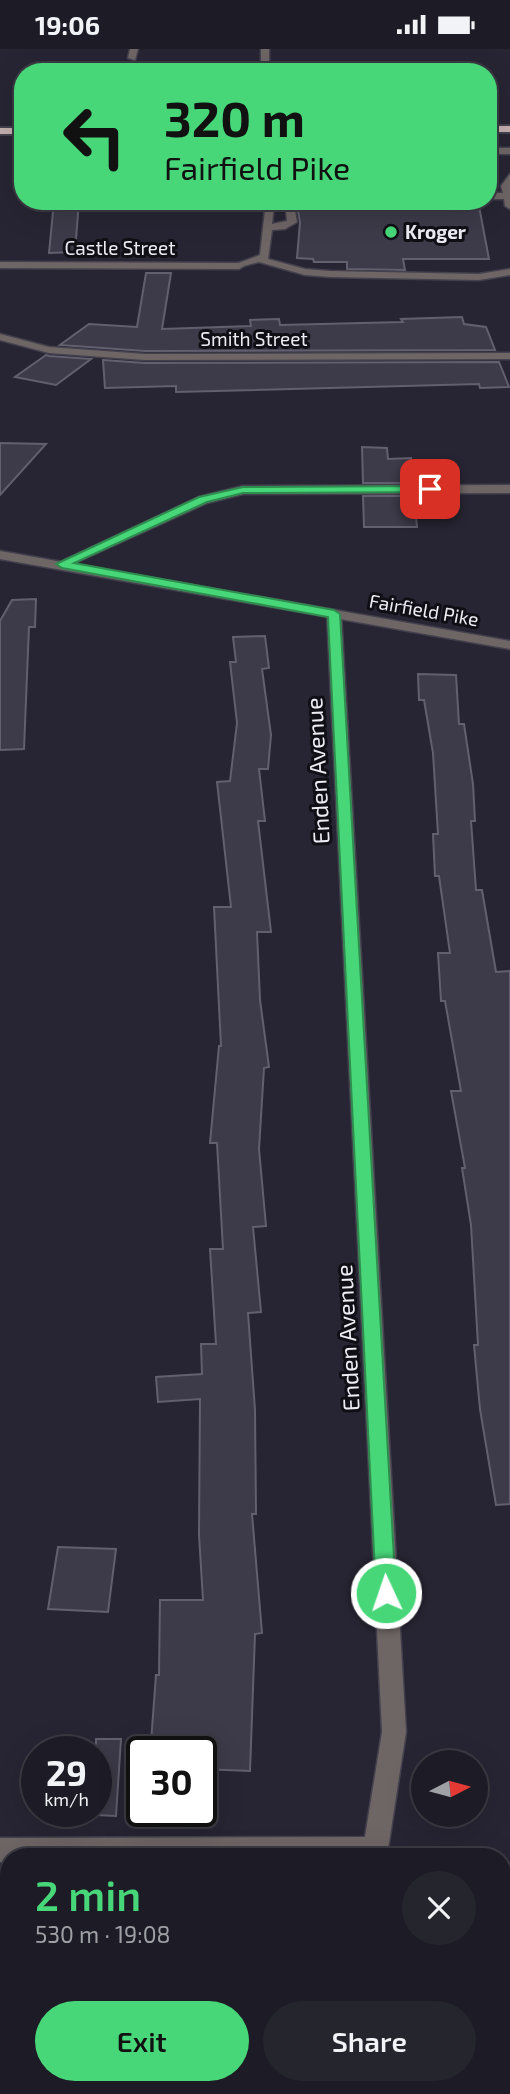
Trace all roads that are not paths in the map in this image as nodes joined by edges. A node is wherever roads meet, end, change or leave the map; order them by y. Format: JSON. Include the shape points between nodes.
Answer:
{"nodes":[{"id":1,"x":270,"y":210,"type":"edge"},
{"id":2,"x":291,"y":210,"type":"edge"},
{"id":3,"x":267,"y":227,"type":"junction"},
{"id":4,"x":261,"y":260,"type":"junction"},
{"id":5,"x":0,"y":265,"type":"edge"},
{"id":6,"x":510,"y":272,"type":"edge"},
{"id":7,"x":0,"y":337,"type":"edge"},
{"id":8,"x":510,"y":356,"type":"edge"},
{"id":9,"x":510,"y":489,"type":"edge"},
{"id":10,"x":0,"y":555,"type":"edge"},
{"id":11,"x":62,"y":564,"type":"junction"},
{"id":12,"x":334,"y":614,"type":"junction"},
{"id":13,"x":510,"y":645,"type":"edge"},
{"id":14,"x":376,"y":1848,"type":"edge"}],
"edges":[{"from":1,"to":3,"type":"street"},
{"from":2,"to":3,"type":"street","via":[[292,222]]},
{"from":3,"to":4,"type":"street"},
{"from":4,"to":5,"type":"street","name":"Castle Street","via":[[239,265]]},
{"from":4,"to":6,"type":"street","via":[[330,274],[479,277]]},
{"from":7,"to":8,"type":"street","name":"Smith Street","via":[[50,349],[145,357]]},
{"from":9,"to":11,"type":"street","via":[[243,490],[203,500]]},
{"from":10,"to":11,"type":"street","name":"Fairfield Pike"},
{"from":11,"to":12,"type":"street","name":"Fairfield Pike"},
{"from":12,"to":13,"type":"street","name":"Fairfield Pike"},
{"from":12,"to":14,"type":"street","name":"Enden Avenue","via":[[394,1732]]}]}
